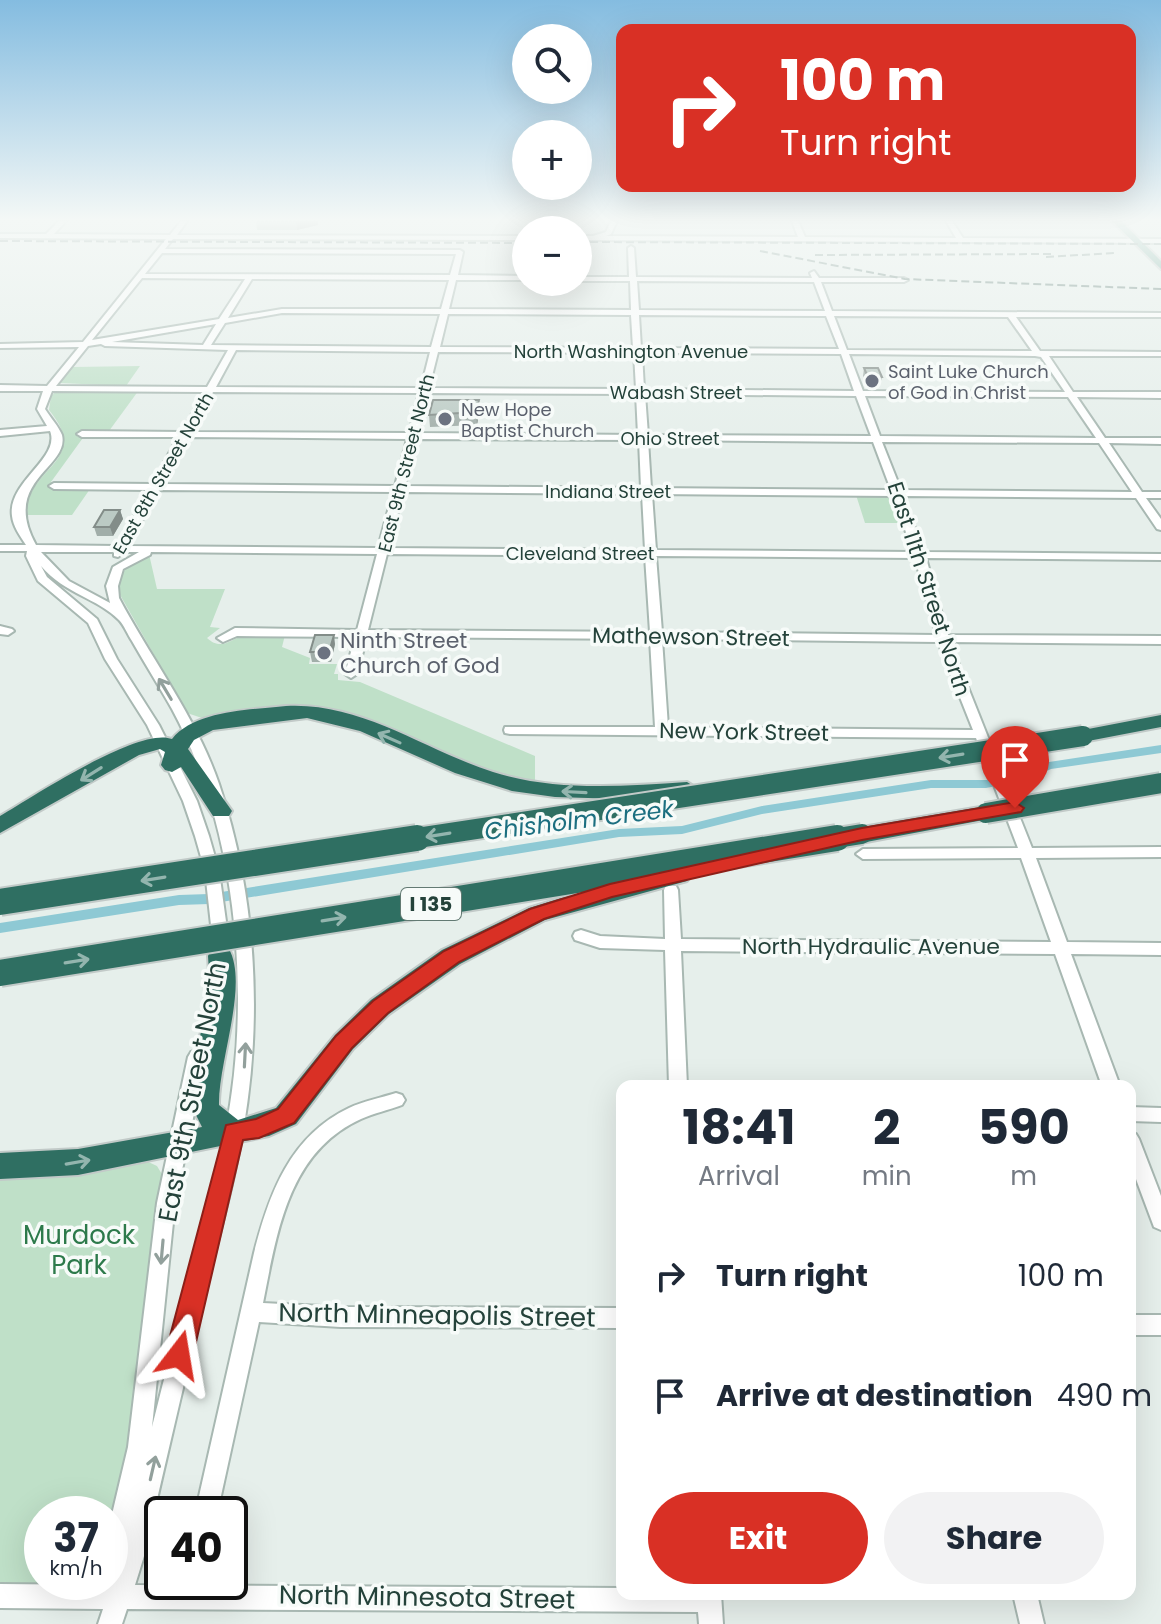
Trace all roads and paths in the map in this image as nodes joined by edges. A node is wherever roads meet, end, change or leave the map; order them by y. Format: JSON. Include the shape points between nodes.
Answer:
{"nodes":[{"id":1,"x":122,"y":297,"type":"edge"},
{"id":2,"x":236,"y":297,"type":"edge"},
{"id":3,"x":450,"y":297,"type":"edge"},
{"id":4,"x":634,"y":297,"type":"edge"},
{"id":5,"x":823,"y":297,"type":"edge"},
{"id":6,"x":446,"y":312,"type":"junction"},
{"id":7,"x":635,"y":313,"type":"junction"},
{"id":8,"x":829,"y":314,"type":"junction"},
{"id":9,"x":1010,"y":314,"type":"junction"},
{"id":10,"x":1161,"y":315,"type":"edge"},
{"id":11,"x":221,"y":320,"type":"junction"},
{"id":12,"x":105,"y":340,"type":"junction"},
{"id":13,"x":84,"y":344,"type":"junction"},
{"id":14,"x":0,"y":346,"type":"edge"},
{"id":15,"x":205,"y":348,"type":"junction"},
{"id":16,"x":233,"y":348,"type":"junction"},
{"id":17,"x":435,"y":350,"type":"junction"},
{"id":18,"x":638,"y":352,"type":"junction"},
{"id":19,"x":844,"y":352,"type":"junction"},
{"id":20,"x":1161,"y":354,"type":"edge"},
{"id":21,"x":1042,"y":355,"type":"junction"},
{"id":22,"x":0,"y":388,"type":"edge"},
{"id":23,"x":49,"y":388,"type":"junction"},
{"id":24,"x":211,"y":389,"type":"junction"},
{"id":25,"x":425,"y":390,"type":"junction"},
{"id":26,"x":641,"y":392,"type":"junction"},
{"id":27,"x":860,"y":393,"type":"junction"},
{"id":28,"x":1071,"y":394,"type":"junction"},
{"id":29,"x":1161,"y":395,"type":"edge"},
{"id":30,"x":53,"y":428,"type":"junction"},
{"id":31,"x":0,"y":433,"type":"edge"},
{"id":32,"x":82,"y":434,"type":"dead end"},
{"id":33,"x":185,"y":435,"type":"junction"},
{"id":34,"x":413,"y":436,"type":"junction"},
{"id":35,"x":645,"y":437,"type":"junction"},
{"id":36,"x":878,"y":439,"type":"junction"},
{"id":37,"x":1103,"y":441,"type":"junction"},
{"id":38,"x":1161,"y":441,"type":"edge"},
{"id":39,"x":54,"y":486,"type":"dead end"},
{"id":40,"x":155,"y":486,"type":"junction"},
{"id":41,"x":400,"y":489,"type":"junction"},
{"id":42,"x":648,"y":491,"type":"junction"},
{"id":43,"x":897,"y":493,"type":"junction"},
{"id":44,"x":1139,"y":495,"type":"junction"},
{"id":45,"x":1161,"y":495,"type":"edge"},
{"id":46,"x":1161,"y":527,"type":"edge"},
{"id":47,"x":0,"y":548,"type":"edge"},
{"id":48,"x":34,"y":548,"type":"junction"},
{"id":49,"x":120,"y":549,"type":"junction"},
{"id":50,"x":166,"y":549,"type":"junction"},
{"id":51,"x":384,"y":551,"type":"junction"},
{"id":52,"x":652,"y":554,"type":"junction"},
{"id":53,"x":916,"y":556,"type":"junction"},
{"id":54,"x":1161,"y":557,"type":"edge"},
{"id":55,"x":113,"y":598,"type":"junction"},
{"id":56,"x":129,"y":628,"type":"junction"},
{"id":57,"x":363,"y":634,"type":"junction"},
{"id":58,"x":657,"y":636,"type":"junction"},
{"id":59,"x":223,"y":638,"type":"dead end"},
{"id":60,"x":943,"y":639,"type":"junction"},
{"id":61,"x":1161,"y":640,"type":"edge"},
{"id":62,"x":351,"y":674,"type":"dead end"},
{"id":63,"x":1161,"y":722,"type":"edge"},
{"id":64,"x":510,"y":730,"type":"dead end"},
{"id":65,"x":190,"y":731,"type":"junction"},
{"id":66,"x":662,"y":731,"type":"junction"},
{"id":67,"x":978,"y":734,"type":"junction"},
{"id":68,"x":170,"y":752,"type":"junction"},
{"id":69,"x":792,"y":781,"type":"junction"},
{"id":70,"x":1161,"y":783,"type":"edge"},
{"id":71,"x":1161,"y":794,"type":"edge"},
{"id":72,"x":221,"y":811,"type":"junction"},
{"id":73,"x":986,"y":813,"type":"junction"},
{"id":74,"x":0,"y":826,"type":"edge"},
{"id":75,"x":862,"y":844,"type":"junction"},
{"id":76,"x":1024,"y":850,"type":"junction"},
{"id":77,"x":1161,"y":852,"type":"edge"},
{"id":78,"x":671,"y":890,"type":"dead end"},
{"id":79,"x":0,"y":902,"type":"edge"},
{"id":80,"x":581,"y":936,"type":"dead end"},
{"id":81,"x":221,"y":944,"type":"junction"},
{"id":82,"x":673,"y":945,"type":"junction"},
{"id":83,"x":1060,"y":948,"type":"junction"},
{"id":84,"x":1161,"y":949,"type":"edge"},
{"id":85,"x":0,"y":973,"type":"edge"},
{"id":86,"x":678,"y":1080,"type":"edge"},
{"id":87,"x":1109,"y":1080,"type":"edge"},
{"id":88,"x":396,"y":1100,"type":"dead end"},
{"id":89,"x":1136,"y":1114,"type":"edge"},
{"id":90,"x":1161,"y":1115,"type":"edge"},
{"id":91,"x":234,"y":1132,"type":"junction"},
{"id":92,"x":177,"y":1141,"type":"junction"},
{"id":93,"x":1136,"y":1155,"type":"edge"},
{"id":94,"x":0,"y":1166,"type":"edge"},
{"id":95,"x":1161,"y":1221,"type":"edge"},
{"id":96,"x":252,"y":1312,"type":"junction"},
{"id":97,"x":616,"y":1318,"type":"edge"},
{"id":98,"x":1136,"y":1325,"type":"edge"},
{"id":99,"x":1161,"y":1325,"type":"edge"},
{"id":100,"x":128,"y":1496,"type":"edge"},
{"id":101,"x":210,"y":1496,"type":"edge"},
{"id":102,"x":128,"y":1567,"type":"edge"},
{"id":103,"x":248,"y":1591,"type":"edge"},
{"id":104,"x":0,"y":1596,"type":"edge"},
{"id":105,"x":24,"y":1596,"type":"edge"},
{"id":106,"x":116,"y":1600,"type":"edge"},
{"id":107,"x":1026,"y":1600,"type":"edge"},
{"id":108,"x":710,"y":1606,"type":"edge"},
{"id":109,"x":110,"y":1624,"type":"edge"},
{"id":110,"x":1032,"y":1624,"type":"edge"}],
"edges":[{"from":1,"to":13,"type":"street"},
{"from":2,"to":11,"type":"street"},
{"from":3,"to":6,"type":"street","name":"East 9th Street North"},
{"from":4,"to":7,"type":"street"},
{"from":5,"to":8,"type":"street","name":"East 11th Street North"},
{"from":6,"to":7,"type":"street"},
{"from":6,"to":11,"type":"street","via":[[282,311]]},
{"from":6,"to":17,"type":"street","name":"East 9th Street North"},
{"from":7,"to":8,"type":"street"},
{"from":7,"to":18,"type":"street"},
{"from":8,"to":9,"type":"street"},
{"from":8,"to":19,"type":"street","name":"East 11th Street North"},
{"from":9,"to":10,"type":"street"},
{"from":9,"to":21,"type":"street"},
{"from":11,"to":12,"type":"street"},
{"from":11,"to":15,"type":"street"},
{"from":12,"to":13,"type":"street"},
{"from":12,"to":15,"type":"street","name":"North Washington Avenue","via":[[107,346]]},
{"from":13,"to":14,"type":"street"},
{"from":13,"to":23,"type":"street"},
{"from":15,"to":16,"type":"street","name":"North Washington Avenue"},
{"from":16,"to":17,"type":"street","name":"North Washington Avenue"},
{"from":16,"to":24,"type":"street","name":"East 8th Street North"},
{"from":17,"to":18,"type":"street","name":"North Washington Avenue"},
{"from":17,"to":25,"type":"street","name":"East 9th Street North"},
{"from":18,"to":19,"type":"street","name":"North Washington Avenue"},
{"from":18,"to":26,"type":"street"},
{"from":19,"to":21,"type":"street","name":"North Washington Avenue"},
{"from":19,"to":27,"type":"street","name":"East 11th Street North"},
{"from":20,"to":21,"type":"street","name":"North Washington Avenue"},
{"from":21,"to":28,"type":"street"},
{"from":22,"to":23,"type":"street","name":"Wabash Street"},
{"from":23,"to":24,"type":"street","name":"Wabash Street"},
{"from":23,"to":30,"type":"street","via":[[41,406]]},
{"from":24,"to":25,"type":"street","name":"Wabash Street"},
{"from":24,"to":33,"type":"street","name":"East 8th Street North"},
{"from":25,"to":26,"type":"street","name":"Wabash Street"},
{"from":25,"to":34,"type":"street","name":"East 9th Street North"},
{"from":26,"to":27,"type":"street","name":"Wabash Street"},
{"from":26,"to":35,"type":"street"},
{"from":27,"to":28,"type":"street","name":"Wabash Street"},
{"from":27,"to":36,"type":"street","name":"East 11th Street North"},
{"from":28,"to":29,"type":"street","name":"Wabash Street"},
{"from":28,"to":37,"type":"street"},
{"from":30,"to":31,"type":"street"},
{"from":30,"to":48,"type":"street","via":[[55,448],[16,510]]},
{"from":32,"to":33,"type":"street","name":"Ohio Street"},
{"from":33,"to":34,"type":"street","name":"Ohio Street"},
{"from":33,"to":40,"type":"street","name":"East 8th Street North"},
{"from":34,"to":35,"type":"street","name":"Ohio Street"},
{"from":34,"to":41,"type":"street","name":"East 9th Street North"},
{"from":35,"to":36,"type":"street","name":"Ohio Street"},
{"from":35,"to":42,"type":"street"},
{"from":36,"to":37,"type":"street","name":"Ohio Street"},
{"from":36,"to":43,"type":"street","name":"East 11th Street North"},
{"from":37,"to":38,"type":"street","name":"Ohio Street"},
{"from":37,"to":44,"type":"street"},
{"from":39,"to":40,"type":"street","name":"Indiana Street"},
{"from":40,"to":41,"type":"street","name":"Indiana Street"},
{"from":40,"to":49,"type":"street","name":"East 8th Street North"},
{"from":41,"to":42,"type":"street","name":"Indiana Street"},
{"from":41,"to":51,"type":"street","name":"East 9th Street North"},
{"from":42,"to":43,"type":"street","name":"Indiana Street"},
{"from":42,"to":52,"type":"street"},
{"from":43,"to":44,"type":"street","name":"Indiana Street"},
{"from":43,"to":53,"type":"street","name":"East 11th Street North"},
{"from":44,"to":45,"type":"street","name":"Indiana Street"},
{"from":44,"to":46,"type":"street"},
{"from":47,"to":48,"type":"street","name":"Cleveland Street"},
{"from":48,"to":49,"type":"street","name":"Cleveland Street"},
{"from":48,"to":56,"type":"street","via":[[55,576],[106,604]]},
{"from":48,"to":68,"type":"street","via":[[31,556],[42,579],[93,621]]},
{"from":49,"to":50,"type":"street","name":"Cleveland Street"},
{"from":49,"to":55,"type":"street","name":"East 8th Street North","via":[[107,580]]},
{"from":50,"to":51,"type":"street","name":"Cleveland Street"},
{"from":50,"to":55,"type":"street","name":"East 8th Street North","via":[[118,567]]},
{"from":51,"to":52,"type":"street","name":"Cleveland Street"},
{"from":51,"to":57,"type":"street","name":"East 9th Street North"},
{"from":52,"to":53,"type":"street","name":"Cleveland Street"},
{"from":52,"to":58,"type":"street"},
{"from":53,"to":54,"type":"street","name":"Cleveland Street"},
{"from":53,"to":60,"type":"street","name":"East 11th Street North"},
{"from":55,"to":56,"type":"street"},
{"from":65,"to":56,"type":"street","one_way":true},
{"from":57,"to":58,"type":"street","name":"Mathewson Street"},
{"from":57,"to":59,"type":"street","name":"Mathewson Street","via":[[235,632]]},
{"from":57,"to":62,"type":"street","name":"East 9th Street North"},
{"from":58,"to":60,"type":"street","name":"Mathewson Street"},
{"from":58,"to":66,"type":"street"},
{"from":60,"to":61,"type":"street","name":"Mathewson Street"},
{"from":60,"to":67,"type":"street","name":"East 11th Street North"},
{"from":63,"to":69,"type":"highway","one_way":true,"bridge":true},
{"from":64,"to":66,"type":"street","name":"New York Street"},
{"from":65,"to":68,"type":"highway"},
{"from":69,"to":65,"type":"highway","one_way":true,"bridge":true,"via":[[562,792],[462,770],[362,726],[315,712],[205,724]]},
{"from":65,"to":72,"type":"street"},
{"from":66,"to":67,"type":"street","name":"New York Street"},
{"from":67,"to":76,"type":"street","name":"East 11th Street North"},
{"from":68,"to":72,"type":"highway"},
{"from":68,"to":74,"type":"highway","one_way":true,"via":[[132,750]]},
{"from":68,"to":81,"type":"street","name":"East 9th Street North","via":[[212,871]]},
{"from":69,"to":79,"type":"highway","one_way":true,"bridge":true},
{"from":70,"to":73,"type":"highway","number":"I 135","bridge":true},
{"from":71,"to":73,"type":"highway","bridge":true},
{"from":91,"to":72,"type":"street","name":"East 9th Street North","one_way":true,"via":[[246,1015],[240,929]]},
{"from":73,"to":75,"type":"highway","number":"I 135"},
{"from":75,"to":76,"type":"street"},
{"from":85,"to":75,"type":"highway","number":"I 135","one_way":true,"bridge":true},
{"from":75,"to":91,"type":"highway","bridge":true,"via":[[610,891],[537,914],[451,957],[380,1007],[344,1042],[286,1116]]},
{"from":76,"to":77,"type":"street"},
{"from":76,"to":83,"type":"street","name":"East 11th Street North"},
{"from":78,"to":82,"type":"street"},
{"from":80,"to":82,"type":"street","name":"North Hydraulic Avenue","via":[[600,942]]},
{"from":81,"to":91,"type":"highway","via":[[223,987],[205,1105],[212,1119]]},
{"from":81,"to":92,"type":"street","name":"East 9th Street North"},
{"from":82,"to":83,"type":"street","name":"North Hydraulic Avenue"},
{"from":82,"to":86,"type":"street"},
{"from":83,"to":84,"type":"street","name":"North Hydraulic Avenue"},
{"from":83,"to":87,"type":"street","name":"East 11th Street North"},
{"from":88,"to":96,"type":"street","via":[[339,1120],[294,1165],[270,1217]]},
{"from":89,"to":90,"type":"street"},
{"from":91,"to":92,"type":"highway"},
{"from":102,"to":91,"type":"street","name":"East 9th Street North","one_way":true},
{"from":94,"to":92,"type":"highway","one_way":true,"via":[[68,1164]]},
{"from":92,"to":100,"type":"street","name":"East 9th Street North","one_way":true,"via":[[139,1447]]},
{"from":93,"to":95,"type":"street"},
{"from":96,"to":97,"type":"street","name":"North Minneapolis Street"},
{"from":96,"to":101,"type":"street"},
{"from":98,"to":99,"type":"street"},
{"from":103,"to":108,"type":"street","name":"North Minnesota Street"},
{"from":104,"to":105,"type":"street","name":"North Minnesota Street"},
{"from":106,"to":109,"type":"street","name":"East 9th Street North"},
{"from":107,"to":110,"type":"street"}]}
